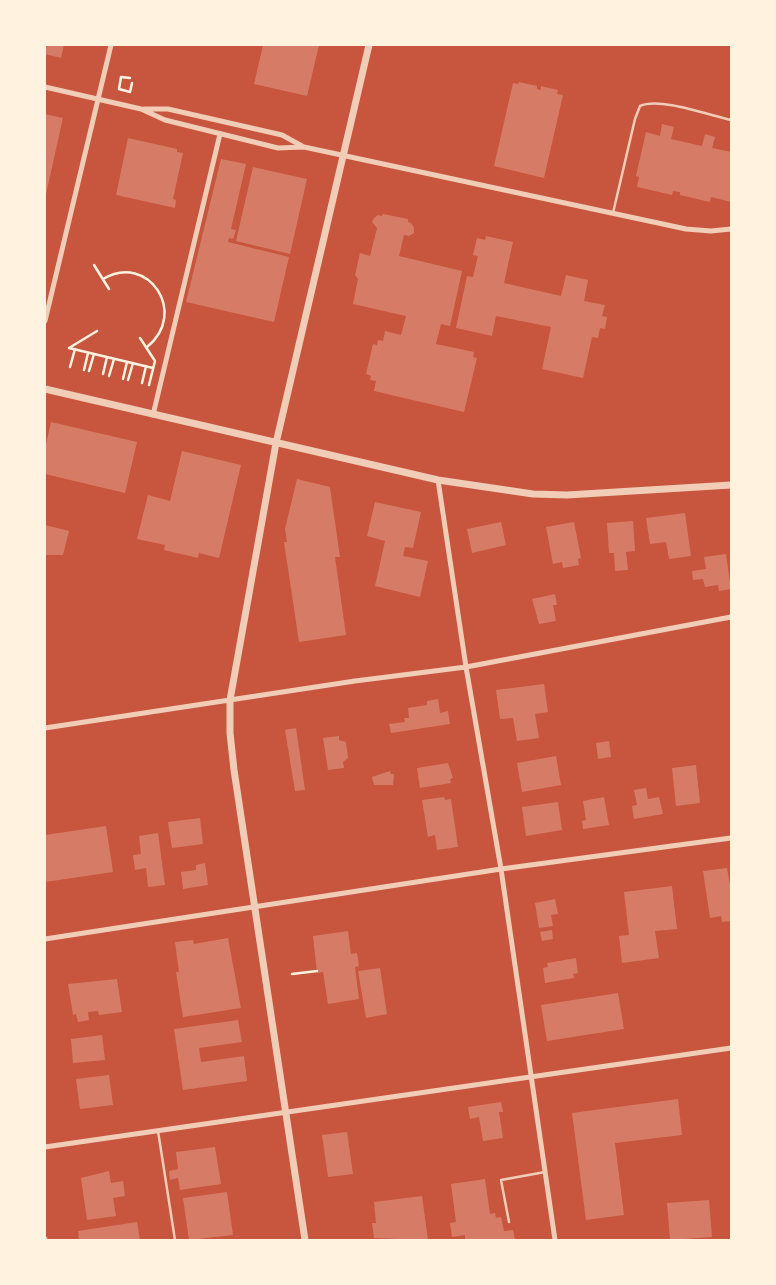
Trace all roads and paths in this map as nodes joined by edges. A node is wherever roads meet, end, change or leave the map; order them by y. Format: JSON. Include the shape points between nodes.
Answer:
{"nodes":[{"id":1,"x":111,"y":45,"type":"edge"},
{"id":2,"x":369,"y":45,"type":"edge"},
{"id":3,"x":130,"y":78,"type":"dead end"},
{"id":4,"x":115,"y":82,"type":"dead end"},
{"id":5,"x":132,"y":83,"type":"dead end"},
{"id":6,"x":120,"y":84,"type":"junction"},
{"id":7,"x":45,"y":87,"type":"edge"},
{"id":8,"x":124,"y":91,"type":"junction"},
{"id":9,"x":123,"y":96,"type":"dead end"},
{"id":10,"x":99,"y":99,"type":"junction"},
{"id":11,"x":141,"y":109,"type":"junction"},
{"id":12,"x":731,"y":120,"type":"edge"},
{"id":13,"x":220,"y":134,"type":"junction"},
{"id":14,"x":304,"y":147,"type":"junction"},
{"id":15,"x":344,"y":156,"type":"junction"},
{"id":16,"x":613,"y":213,"type":"junction"},
{"id":17,"x":731,"y":230,"type":"edge"},
{"id":18,"x":94,"y":265,"type":"dead end"},
{"id":19,"x":103,"y":278,"type":"junction"},
{"id":20,"x":109,"y":289,"type":"dead end"},
{"id":21,"x":48,"y":297,"type":"edge"},
{"id":22,"x":45,"y":321,"type":"edge"},
{"id":23,"x":97,"y":331,"type":"dead end"},
{"id":24,"x":140,"y":338,"type":"dead end"},
{"id":25,"x":147,"y":347,"type":"junction"},
{"id":26,"x":75,"y":349,"type":"junction"},
{"id":27,"x":88,"y":352,"type":"junction"},
{"id":28,"x":94,"y":354,"type":"junction"},
{"id":29,"x":107,"y":357,"type":"junction"},
{"id":30,"x":114,"y":359,"type":"junction"},
{"id":31,"x":127,"y":362,"type":"junction"},
{"id":32,"x":132,"y":363,"type":"junction"},
{"id":33,"x":146,"y":366,"type":"junction"},
{"id":34,"x":70,"y":367,"type":"dead end"},
{"id":35,"x":153,"y":368,"type":"junction"},
{"id":36,"x":84,"y":370,"type":"dead end"},
{"id":37,"x":89,"y":371,"type":"dead end"},
{"id":38,"x":103,"y":374,"type":"dead end"},
{"id":39,"x":110,"y":376,"type":"dead end"},
{"id":40,"x":123,"y":379,"type":"dead end"},
{"id":41,"x":128,"y":380,"type":"dead end"},
{"id":42,"x":142,"y":383,"type":"dead end"},
{"id":43,"x":149,"y":385,"type":"dead end"},
{"id":44,"x":45,"y":389,"type":"edge"},
{"id":45,"x":154,"y":415,"type":"junction"},
{"id":46,"x":276,"y":444,"type":"junction"},
{"id":47,"x":438,"y":480,"type":"junction"},
{"id":48,"x":731,"y":485,"type":"edge"},
{"id":49,"x":731,"y":617,"type":"edge"},
{"id":50,"x":466,"y":666,"type":"junction"},
{"id":51,"x":230,"y":700,"type":"junction"},
{"id":52,"x":45,"y":728,"type":"edge"},
{"id":53,"x":731,"y":838,"type":"edge"},
{"id":54,"x":501,"y":869,"type":"junction"},
{"id":55,"x":254,"y":907,"type":"junction"},
{"id":56,"x":45,"y":939,"type":"edge"},
{"id":57,"x":317,"y":971,"type":"dead end"},
{"id":58,"x":292,"y":974,"type":"dead end"},
{"id":59,"x":731,"y":1048,"type":"edge"},
{"id":60,"x":530,"y":1075,"type":"junction"},
{"id":61,"x":285,"y":1111,"type":"junction"},
{"id":62,"x":158,"y":1129,"type":"junction"},
{"id":63,"x":45,"y":1147,"type":"edge"},
{"id":64,"x":545,"y":1172,"type":"junction"},
{"id":65,"x":508,"y":1222,"type":"dead end"},
{"id":66,"x":175,"y":1240,"type":"edge"},
{"id":67,"x":305,"y":1240,"type":"edge"},
{"id":68,"x":555,"y":1240,"type":"edge"}],
"edges":[{"from":1,"to":10,"type":"street"},
{"from":2,"to":15,"type":"street"},
{"from":3,"to":6,"type":"path","via":[[121,77]]},
{"from":4,"to":6,"type":"path"},
{"from":5,"to":8,"type":"path","via":[[130,92]]},
{"from":6,"to":8,"type":"path","via":[[119,89]]},
{"from":7,"to":10,"type":"street"},
{"from":8,"to":9,"type":"path"},
{"from":10,"to":11,"type":"street"},
{"from":10,"to":21,"type":"street"},
{"from":11,"to":13,"type":"street","via":[[165,120]]},
{"from":11,"to":14,"type":"street","via":[[168,109],[282,135]]},
{"from":12,"to":16,"type":"lane","via":[[663,104],[649,102],[640,106]]},
{"from":13,"to":14,"type":"street","via":[[278,148]]},
{"from":13,"to":45,"type":"street"},
{"from":14,"to":15,"type":"street"},
{"from":15,"to":16,"type":"street"},
{"from":15,"to":46,"type":"street"},
{"from":16,"to":17,"type":"street","via":[[702,231]]},
{"from":18,"to":19,"type":"path"},
{"from":19,"to":20,"type":"path"},
{"from":19,"to":25,"type":"path","via":[[118,271],[132,272],[149,281],[160,295],[165,321],[158,338]]},
{"from":21,"to":22,"type":"street"},
{"from":23,"to":26,"type":"path","via":[[69,348]]},
{"from":24,"to":25,"type":"path"},
{"from":25,"to":35,"type":"path","via":[[155,361]]},
{"from":26,"to":27,"type":"path"},
{"from":26,"to":34,"type":"path"},
{"from":27,"to":28,"type":"path"},
{"from":27,"to":36,"type":"path"},
{"from":28,"to":29,"type":"path"},
{"from":28,"to":37,"type":"path"},
{"from":29,"to":30,"type":"path"},
{"from":29,"to":38,"type":"path"},
{"from":30,"to":31,"type":"path"},
{"from":30,"to":39,"type":"path"},
{"from":31,"to":32,"type":"path"},
{"from":31,"to":40,"type":"path"},
{"from":32,"to":33,"type":"path"},
{"from":32,"to":41,"type":"path"},
{"from":33,"to":35,"type":"path"},
{"from":33,"to":42,"type":"path"},
{"from":35,"to":43,"type":"path"},
{"from":44,"to":45,"type":"street"},
{"from":45,"to":46,"type":"street"},
{"from":46,"to":47,"type":"street"},
{"from":46,"to":51,"type":"street"},
{"from":47,"to":48,"type":"street","via":[[555,496]]},
{"from":47,"to":50,"type":"street"},
{"from":49,"to":50,"type":"street"},
{"from":50,"to":51,"type":"street"},
{"from":50,"to":54,"type":"street"},
{"from":51,"to":52,"type":"street"},
{"from":51,"to":55,"type":"street","via":[[234,770]]},
{"from":53,"to":54,"type":"street"},
{"from":54,"to":55,"type":"street"},
{"from":54,"to":60,"type":"street"},
{"from":55,"to":56,"type":"street"},
{"from":55,"to":61,"type":"street"},
{"from":57,"to":58,"type":"path"},
{"from":59,"to":60,"type":"street"},
{"from":60,"to":61,"type":"street"},
{"from":60,"to":64,"type":"street"},
{"from":61,"to":62,"type":"street"},
{"from":61,"to":67,"type":"street"},
{"from":62,"to":63,"type":"street"},
{"from":62,"to":66,"type":"lane"},
{"from":64,"to":65,"type":"lane","via":[[501,1180]]},
{"from":64,"to":68,"type":"street"}]}
